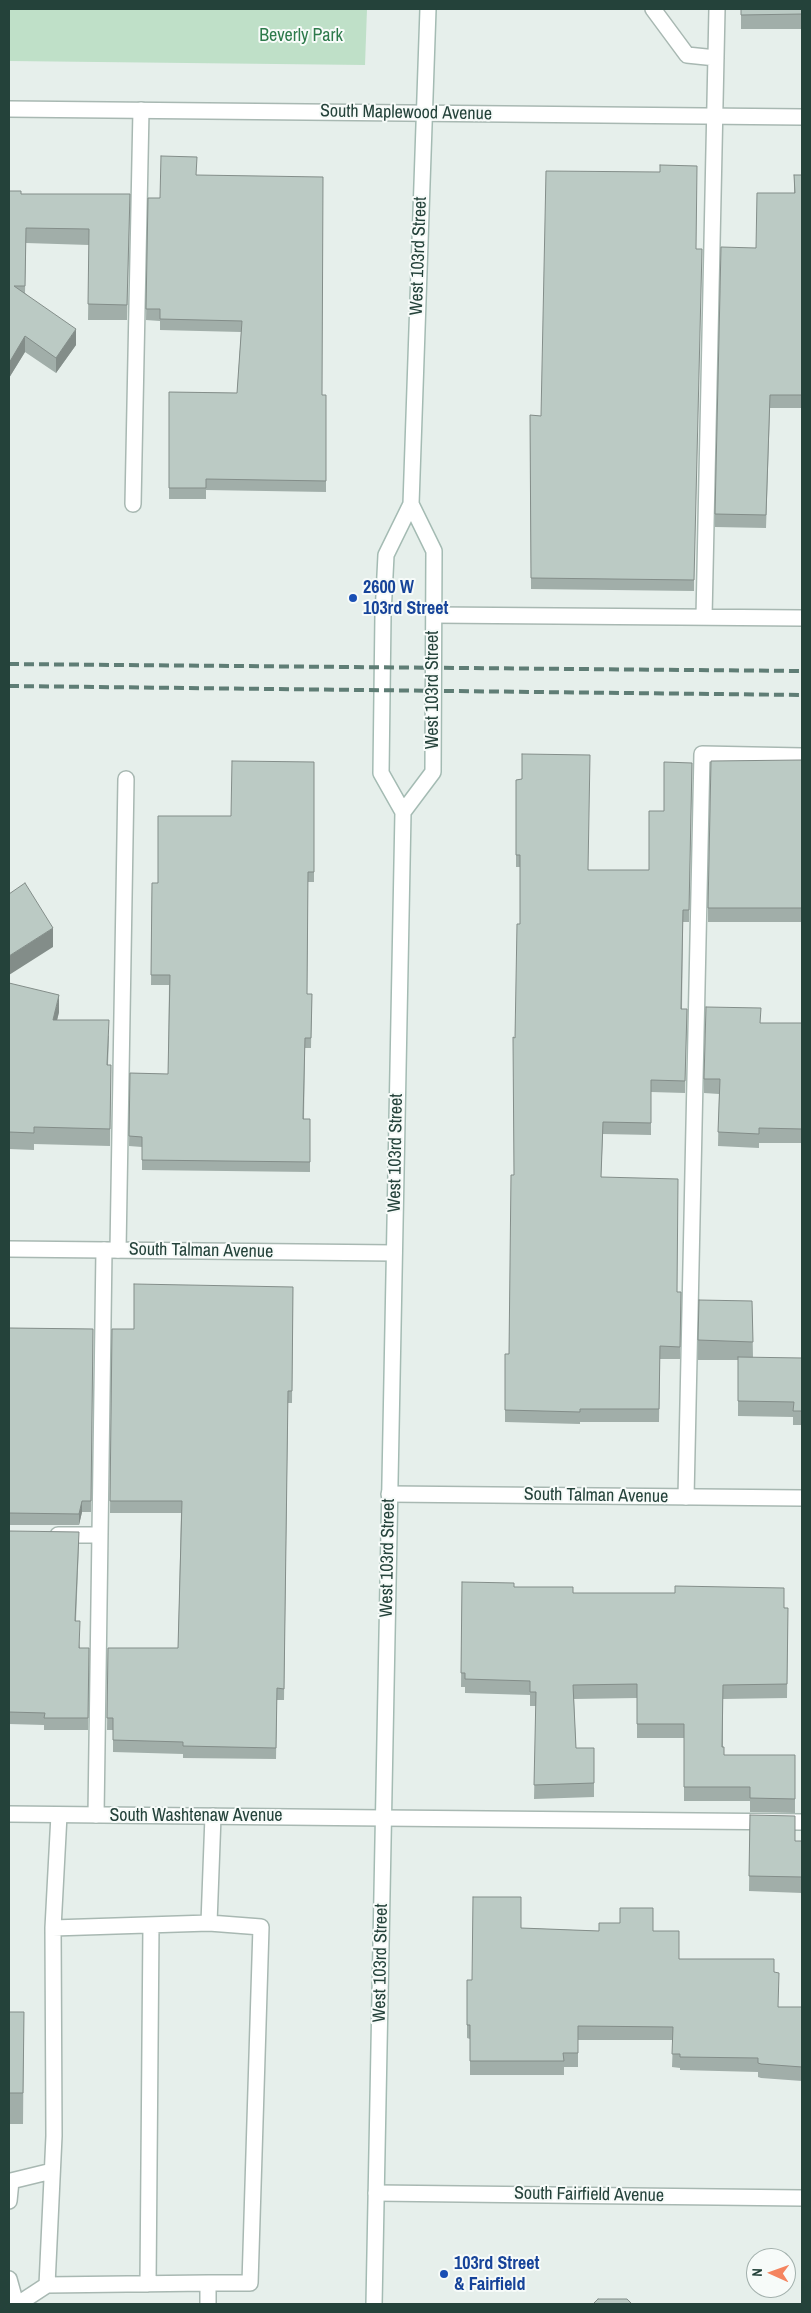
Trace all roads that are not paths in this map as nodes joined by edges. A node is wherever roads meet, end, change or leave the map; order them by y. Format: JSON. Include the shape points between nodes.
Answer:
{"nodes":[{"id":1,"x":428,"y":9,"type":"edge"},
{"id":2,"x":653,"y":9,"type":"edge"},
{"id":3,"x":717,"y":9,"type":"edge"},
{"id":4,"x":716,"y":58,"type":"junction"},
{"id":5,"x":9,"y":109,"type":"edge"},
{"id":6,"x":141,"y":110,"type":"junction"},
{"id":7,"x":424,"y":113,"type":"junction"},
{"id":8,"x":715,"y":116,"type":"junction"},
{"id":9,"x":802,"y":117,"type":"edge"},
{"id":10,"x":133,"y":504,"type":"dead end"},
{"id":11,"x":411,"y":504,"type":"junction"},
{"id":12,"x":434,"y":615,"type":"junction"},
{"id":13,"x":704,"y":617,"type":"junction"},
{"id":14,"x":802,"y":618,"type":"edge"},
{"id":15,"x":802,"y":756,"type":"edge"},
{"id":16,"x":126,"y":779,"type":"dead end"},
{"id":17,"x":403,"y":812,"type":"junction"},
{"id":18,"x":9,"y":1248,"type":"edge"},
{"id":19,"x":111,"y":1250,"type":"junction"},
{"id":20,"x":394,"y":1253,"type":"junction"},
{"id":21,"x":390,"y":1494,"type":"junction"},
{"id":22,"x":686,"y":1497,"type":"junction"},
{"id":23,"x":802,"y":1498,"type":"edge"},
{"id":24,"x":45,"y":1534,"type":"edge"},
{"id":25,"x":100,"y":1535,"type":"junction"},
{"id":26,"x":9,"y":1814,"type":"edge"},
{"id":27,"x":59,"y":1815,"type":"junction"},
{"id":28,"x":96,"y":1815,"type":"junction"},
{"id":29,"x":213,"y":1816,"type":"junction"},
{"id":30,"x":383,"y":1818,"type":"junction"},
{"id":31,"x":802,"y":1822,"type":"edge"},
{"id":32,"x":210,"y":1923,"type":"junction"},
{"id":33,"x":151,"y":1925,"type":"junction"},
{"id":34,"x":53,"y":1928,"type":"junction"},
{"id":35,"x":52,"y":2171,"type":"junction"},
{"id":36,"x":376,"y":2193,"type":"junction"},
{"id":37,"x":802,"y":2198,"type":"edge"},
{"id":38,"x":9,"y":2201,"type":"edge"},
{"id":39,"x":9,"y":2279,"type":"edge"},
{"id":40,"x":208,"y":2283,"type":"junction"},
{"id":41,"x":148,"y":2284,"type":"junction"},
{"id":42,"x":47,"y":2285,"type":"junction"},
{"id":43,"x":17,"y":2304,"type":"edge"},
{"id":44,"x":208,"y":2304,"type":"edge"},
{"id":45,"x":374,"y":2304,"type":"edge"}],
"edges":[{"from":1,"to":7,"type":"main road","name":"West 103rd Street"},
{"from":2,"to":4,"type":"main road","via":[[687,55]]},
{"from":3,"to":4,"type":"main road"},
{"from":4,"to":8,"type":"main road"},
{"from":5,"to":6,"type":"main road","name":"South Maplewood Avenue"},
{"from":6,"to":7,"type":"main road","name":"South Maplewood Avenue"},
{"from":6,"to":10,"type":"main road"},
{"from":7,"to":8,"type":"main road","name":"South Maplewood Avenue"},
{"from":7,"to":11,"type":"main road","name":"West 103rd Street"},
{"from":8,"to":9,"type":"main road","name":"South Maplewood Avenue"},
{"from":8,"to":13,"type":"main road"},
{"from":11,"to":12,"type":"main road","name":"West 103rd Street","via":[[434,551]]},
{"from":11,"to":17,"type":"main road","name":"West 103rd Street","via":[[386,555],[382,623],[381,773]]},
{"from":12,"to":13,"type":"main road"},
{"from":12,"to":17,"type":"main road","name":"West 103rd Street","via":[[432,772]]},
{"from":13,"to":14,"type":"main road"},
{"from":15,"to":22,"type":"main road","via":[[702,754]]},
{"from":16,"to":19,"type":"main road"},
{"from":17,"to":20,"type":"main road","name":"West 103rd Street"},
{"from":18,"to":19,"type":"main road","name":"South Talman Avenue"},
{"from":19,"to":20,"type":"main road","name":"South Talman Avenue"},
{"from":19,"to":25,"type":"main road"},
{"from":20,"to":21,"type":"main road","name":"West 103rd Street"},
{"from":21,"to":22,"type":"main road","name":"South Talman Avenue"},
{"from":21,"to":30,"type":"main road","name":"West 103rd Street"},
{"from":22,"to":23,"type":"main road","name":"South Talman Avenue"},
{"from":24,"to":25,"type":"main road"},
{"from":25,"to":28,"type":"main road"},
{"from":26,"to":27,"type":"main road","name":"South Washtenaw Avenue"},
{"from":27,"to":28,"type":"main road","name":"South Washtenaw Avenue"},
{"from":27,"to":34,"type":"main road"},
{"from":28,"to":29,"type":"main road","name":"South Washtenaw Avenue"},
{"from":29,"to":30,"type":"main road","name":"South Washtenaw Avenue"},
{"from":29,"to":32,"type":"main road"},
{"from":30,"to":31,"type":"main road","name":"South Washtenaw Avenue"},
{"from":30,"to":36,"type":"main road","name":"West 103rd Street"},
{"from":32,"to":33,"type":"main road"},
{"from":32,"to":40,"type":"main road","via":[[261,1926],[250,2283]]},
{"from":33,"to":34,"type":"main road"},
{"from":33,"to":41,"type":"main road"},
{"from":34,"to":35,"type":"main road"},
{"from":35,"to":38,"type":"main road","via":[[11,2181]]},
{"from":35,"to":42,"type":"main road"},
{"from":36,"to":37,"type":"main road","name":"South Fairfield Avenue"},
{"from":36,"to":45,"type":"main road","name":"West 103rd Street"},
{"from":39,"to":43,"type":"main road"},
{"from":40,"to":41,"type":"main road"},
{"from":40,"to":44,"type":"main road"},
{"from":41,"to":42,"type":"main road"},
{"from":42,"to":43,"type":"main road"}]}
